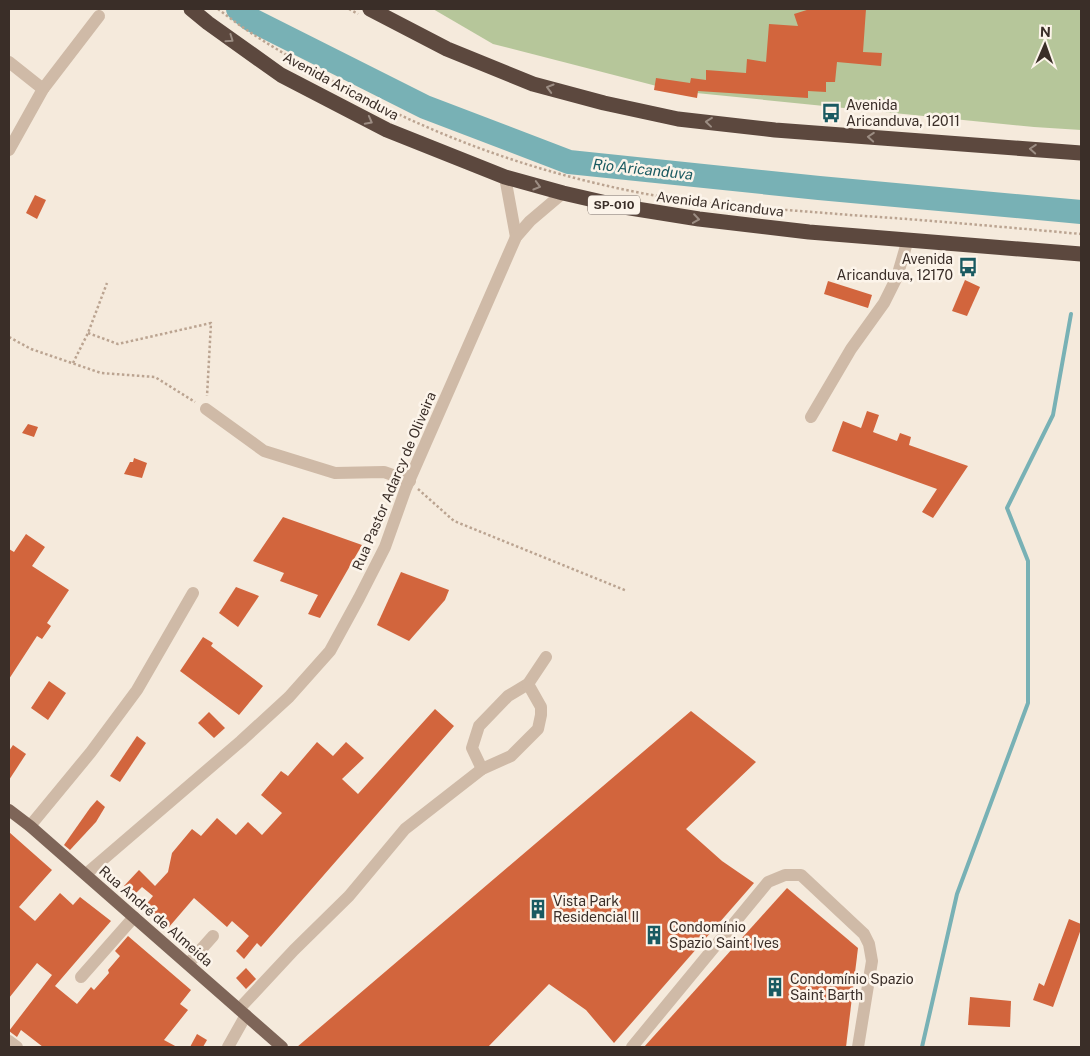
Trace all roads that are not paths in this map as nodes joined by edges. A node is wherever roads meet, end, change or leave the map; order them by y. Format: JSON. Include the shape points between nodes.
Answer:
{"nodes":[{"id":1,"x":191,"y":9,"type":"edge"},
{"id":2,"x":370,"y":9,"type":"edge"},
{"id":3,"x":100,"y":16,"type":"dead end"},
{"id":4,"x":9,"y":62,"type":"edge"},
{"id":5,"x":43,"y":89,"type":"junction"},
{"id":6,"x":9,"y":150,"type":"edge"},
{"id":7,"x":1081,"y":153,"type":"edge"},
{"id":8,"x":505,"y":176,"type":"junction"},
{"id":9,"x":563,"y":194,"type":"junction"},
{"id":10,"x":516,"y":237,"type":"junction"},
{"id":11,"x":908,"y":239,"type":"junction"},
{"id":12,"x":1081,"y":254,"type":"edge"},
{"id":13,"x":206,"y":409,"type":"road end"},
{"id":14,"x":811,"y":417,"type":"dead end"},
{"id":15,"x":410,"y":481,"type":"junction"},
{"id":16,"x":193,"y":593,"type":"dead end"},
{"id":17,"x":546,"y":657,"type":"dead end"},
{"id":18,"x":528,"y":684,"type":"junction"},
{"id":19,"x":482,"y":769,"type":"junction"},
{"id":20,"x":9,"y":810,"type":"edge"},
{"id":21,"x":30,"y":826,"type":"junction"},
{"id":22,"x":86,"y":874,"type":"junction"},
{"id":23,"x":134,"y":917,"type":"junction"},
{"id":24,"x":213,"y":936,"type":"dead end"},
{"id":25,"x":188,"y":964,"type":"junction"},
{"id":26,"x":82,"y":977,"type":"dead end"},
{"id":27,"x":243,"y":1012,"type":"junction"},
{"id":28,"x":9,"y":1041,"type":"edge"},
{"id":29,"x":17,"y":1047,"type":"edge"},
{"id":30,"x":228,"y":1047,"type":"edge"},
{"id":31,"x":282,"y":1047,"type":"edge"},
{"id":32,"x":632,"y":1047,"type":"edge"},
{"id":33,"x":858,"y":1047,"type":"edge"}],
"edges":[{"from":1,"to":8,"type":"highway","name":"Avenida Aricanduva","number":"SP-010","one_way":true,"via":[[281,75],[387,130]]},
{"from":7,"to":2,"type":"highway","one_way":true,"via":[[775,130],[678,119],[533,84],[447,49]]},
{"from":3,"to":5,"type":"street"},
{"from":4,"to":5,"type":"street"},
{"from":5,"to":6,"type":"street"},
{"from":8,"to":9,"type":"highway","name":"Avenida Aricanduva","number":"SP-010","one_way":true},
{"from":8,"to":10,"type":"street"},
{"from":9,"to":10,"type":"street","name":"Rua Pastor Adarcy de Oliveira"},
{"from":9,"to":11,"type":"highway","name":"Avenida Aricanduva","number":"SP-010","one_way":true,"via":[[699,219]]},
{"from":10,"to":15,"type":"street","name":"Rua Pastor Adarcy de Oliveira"},
{"from":11,"to":12,"type":"highway","name":"Avenida Aricanduva","number":"SP-010"},
{"from":11,"to":14,"type":"street","via":[[897,277],[884,303]]},
{"from":13,"to":15,"type":"street","via":[[264,451],[335,473],[384,472]]},
{"from":15,"to":22,"type":"street","name":"Rua Pastor Adarcy de Oliveira","via":[[385,547],[330,651],[289,697],[241,741]]},
{"from":16,"to":21,"type":"street","via":[[138,690]]},
{"from":17,"to":18,"type":"street"},
{"from":18,"to":19,"type":"street","via":[[508,696],[479,726],[472,748]]},
{"from":18,"to":19,"type":"street","via":[[541,706],[538,729],[511,756]]},
{"from":19,"to":27,"type":"street","via":[[405,829],[349,896],[294,950]]},
{"from":20,"to":21,"type":"main road","name":"Rua André de Almeida"},
{"from":21,"to":22,"type":"main road","name":"Rua André de Almeida"},
{"from":22,"to":23,"type":"main road","name":"Rua André de Almeida"},
{"from":23,"to":25,"type":"main road","name":"Rua André de Almeida"},
{"from":23,"to":26,"type":"street"},
{"from":24,"to":25,"type":"street"},
{"from":25,"to":27,"type":"main road","name":"Rua André de Almeida"},
{"from":27,"to":30,"type":"street"},
{"from":27,"to":31,"type":"main road","name":"Rua André de Almeida"},
{"from":28,"to":29,"type":"street"},
{"from":32,"to":33,"type":"street","via":[[768,882],[785,875],[801,875],[864,934],[869,944],[872,961]]}]}
